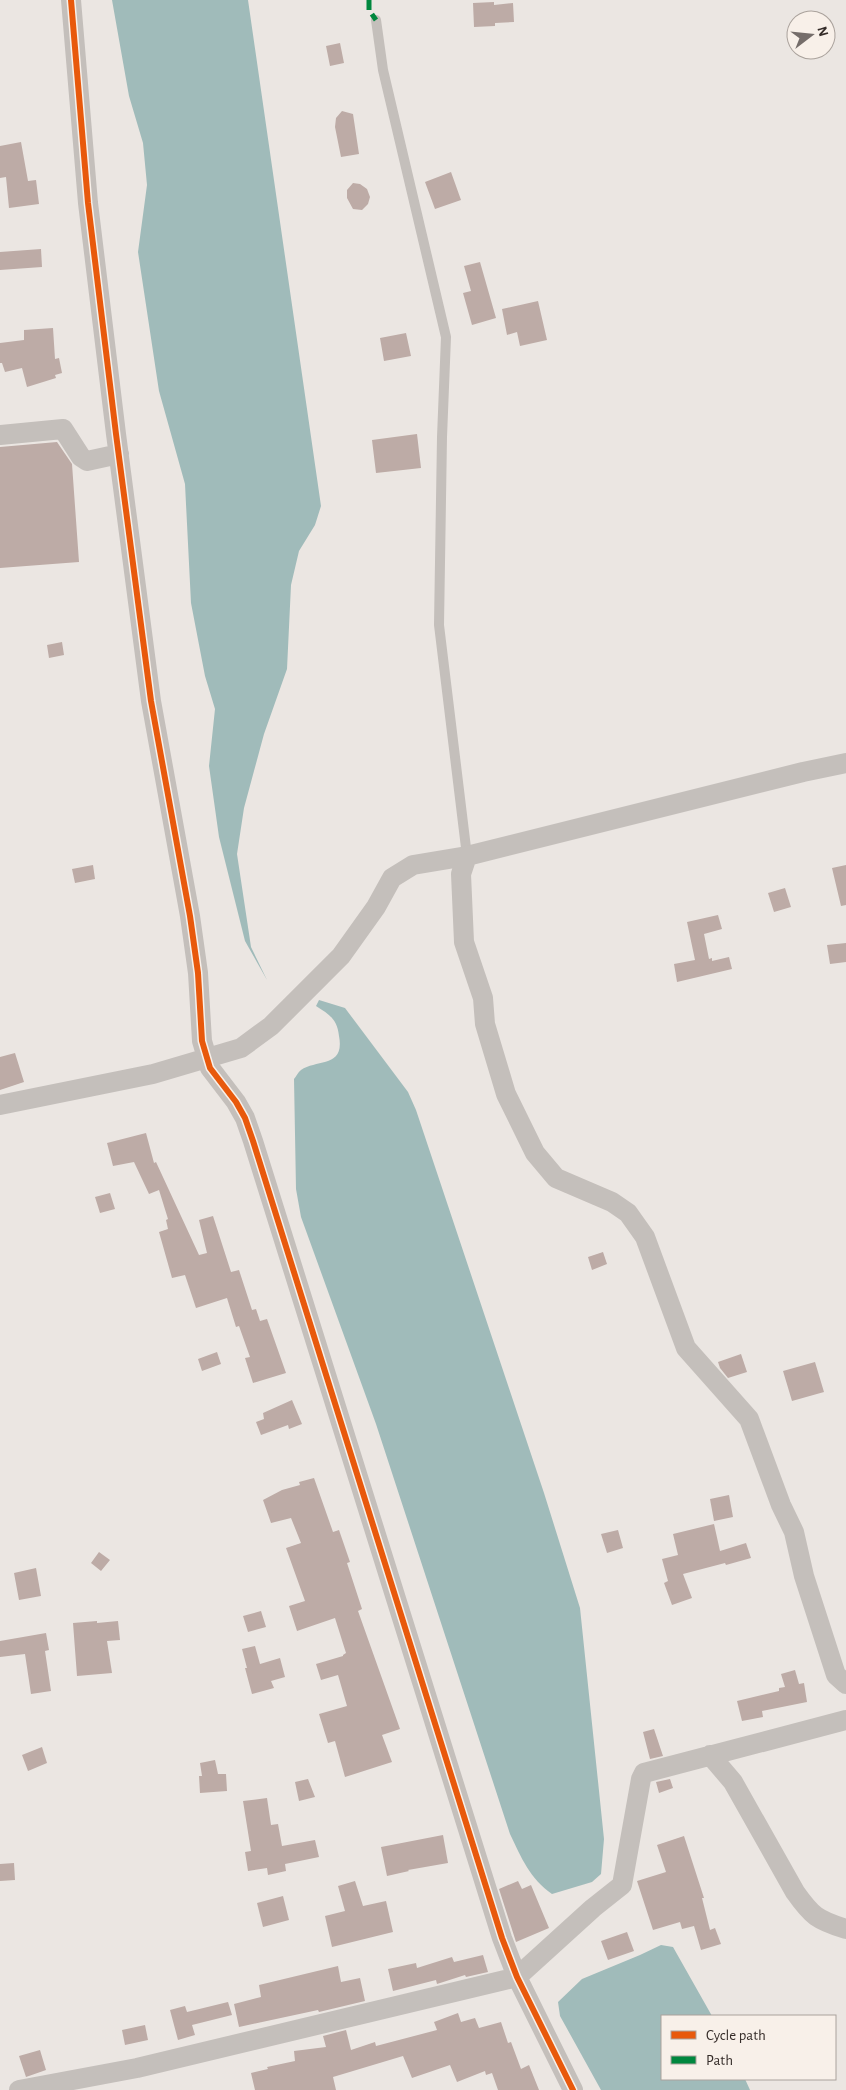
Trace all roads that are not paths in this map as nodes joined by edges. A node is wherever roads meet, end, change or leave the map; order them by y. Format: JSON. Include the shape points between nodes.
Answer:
{"nodes":[{"id":1,"x":71,"y":0,"type":"edge"},
{"id":2,"x":376,"y":20,"type":"dead end"},
{"id":3,"x":0,"y":435,"type":"edge"},
{"id":4,"x":119,"y":454,"type":"junction"},
{"id":5,"x":846,"y":763,"type":"edge"},
{"id":6,"x":467,"y":856,"type":"junction"},
{"id":7,"x":206,"y":1059,"type":"junction"},
{"id":8,"x":0,"y":1105,"type":"edge"},
{"id":9,"x":846,"y":1684,"type":"edge"},
{"id":10,"x":846,"y":1720,"type":"edge"},
{"id":11,"x":710,"y":1755,"type":"junction"},
{"id":12,"x":846,"y":1929,"type":"edge"},
{"id":13,"x":517,"y":1977,"type":"junction"},
{"id":14,"x":19,"y":2090,"type":"edge"},
{"id":15,"x":573,"y":2090,"type":"edge"}],
"edges":[{"from":1,"to":4,"type":"street","via":[[88,203]]},
{"from":2,"to":6,"type":"lane","via":[[383,70],[446,337],[439,625]]},
{"from":3,"to":4,"type":"street","via":[[63,429],[87,461]]},
{"from":4,"to":7,"type":"street","via":[[151,701],[198,973]]},
{"from":5,"to":6,"type":"street"},
{"from":6,"to":7,"type":"street","via":[[413,864],[392,878],[341,956],[271,1026],[241,1048]]},
{"from":6,"to":9,"type":"street","via":[[461,874],[464,942],[483,998],[485,1024],[506,1094],[520,1126],[535,1154],[556,1178],[612,1202],[628,1213],[645,1237],[686,1348],[749,1419],[794,1532],[804,1576],[836,1675]]},
{"from":7,"to":8,"type":"street","via":[[131,1079]]},
{"from":7,"to":13,"type":"street","via":[[214,1076],[236,1102],[253,1140],[496,1919]]},
{"from":10,"to":11,"type":"street"},
{"from":11,"to":12,"type":"street","via":[[733,1782],[805,1906],[816,1918]]},
{"from":11,"to":13,"type":"street","via":[[644,1773],[622,1885]]},
{"from":13,"to":14,"type":"street","via":[[137,2068]]},
{"from":13,"to":15,"type":"street"}]}
